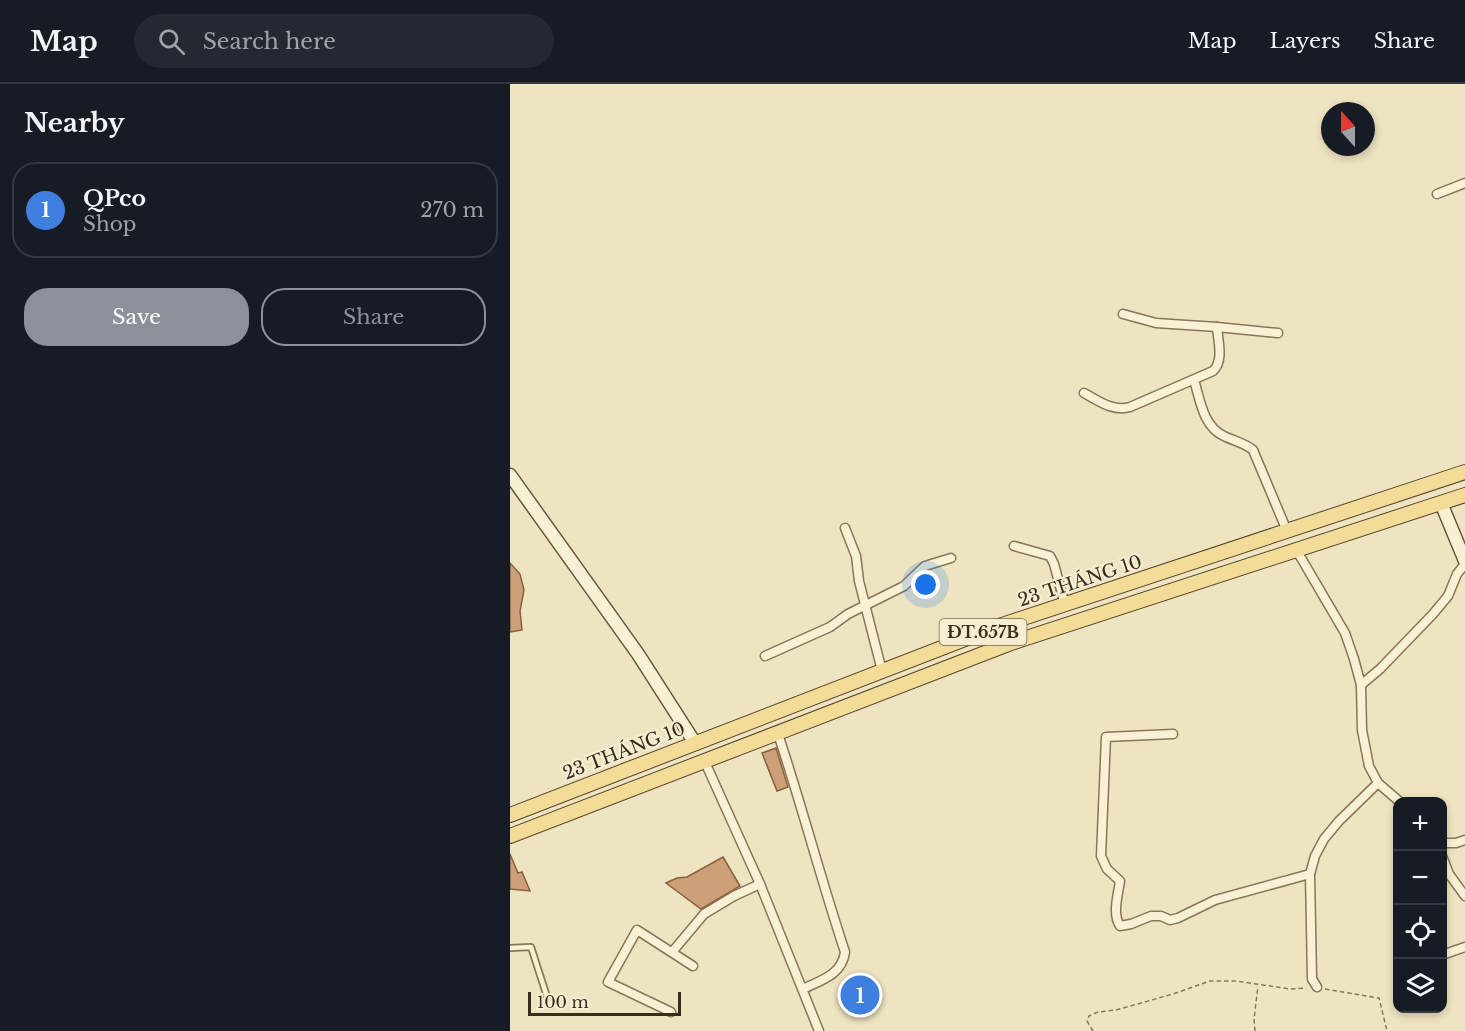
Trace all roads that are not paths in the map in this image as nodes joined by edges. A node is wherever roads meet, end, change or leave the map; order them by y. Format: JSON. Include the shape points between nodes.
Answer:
{"nodes":[{"id":1,"x":1465,"y":183,"type":"edge"},
{"id":2,"x":1437,"y":194,"type":"dead end"},
{"id":3,"x":1123,"y":314,"type":"dead end"},
{"id":4,"x":1217,"y":327,"type":"junction"},
{"id":5,"x":1278,"y":333,"type":"dead end"},
{"id":6,"x":1194,"y":380,"type":"junction"},
{"id":7,"x":1084,"y":393,"type":"dead end"},
{"id":8,"x":1465,"y":472,"type":"edge"},
{"id":9,"x":510,"y":475,"type":"edge"},
{"id":10,"x":1433,"y":483,"type":"junction"},
{"id":11,"x":1465,"y":495,"type":"edge"},
{"id":12,"x":1441,"y":503,"type":"junction"},
{"id":13,"x":845,"y":528,"type":"dead end"},
{"id":14,"x":1287,"y":531,"type":"junction"},
{"id":15,"x":1014,"y":546,"type":"dead end"},
{"id":16,"x":1297,"y":551,"type":"junction"},
{"id":17,"x":951,"y":558,"type":"dead end"},
{"id":18,"x":1465,"y":562,"type":"edge"},
{"id":19,"x":865,"y":605,"type":"junction"},
{"id":20,"x":1065,"y":605,"type":"junction"},
{"id":21,"x":765,"y":656,"type":"dead end"},
{"id":22,"x":882,"y":671,"type":"junction"},
{"id":23,"x":1361,"y":685,"type":"junction"},
{"id":24,"x":778,"y":734,"type":"junction"},
{"id":25,"x":1173,"y":734,"type":"dead end"},
{"id":26,"x":695,"y":743,"type":"junction"},
{"id":27,"x":705,"y":762,"type":"junction"},
{"id":28,"x":1378,"y":783,"type":"junction"},
{"id":29,"x":1395,"y":797,"type":"edge"},
{"id":30,"x":510,"y":815,"type":"edge"},
{"id":31,"x":510,"y":835,"type":"edge"},
{"id":32,"x":1465,"y":840,"type":"edge"},
{"id":33,"x":1447,"y":844,"type":"edge"},
{"id":34,"x":1447,"y":868,"type":"edge"},
{"id":35,"x":1310,"y":874,"type":"junction"},
{"id":36,"x":760,"y":884,"type":"junction"},
{"id":37,"x":1465,"y":896,"type":"edge"},
{"id":38,"x":1465,"y":947,"type":"edge"},
{"id":39,"x":510,"y":948,"type":"edge"},
{"id":40,"x":673,"y":951,"type":"junction"},
{"id":41,"x":1447,"y":954,"type":"edge"},
{"id":42,"x":693,"y":966,"type":"dead end"},
{"id":43,"x":1317,"y":987,"type":"road end"},
{"id":44,"x":803,"y":989,"type":"junction"},
{"id":45,"x":550,"y":1006,"type":"dead end"},
{"id":46,"x":671,"y":1012,"type":"dead end"},
{"id":47,"x":819,"y":1031,"type":"edge"}],
"edges":[{"from":1,"to":2,"type":"street"},
{"from":3,"to":4,"type":"street","via":[[1156,323]]},
{"from":4,"to":5,"type":"street"},
{"from":4,"to":6,"type":"street","via":[[1217,366]]},
{"from":6,"to":7,"type":"street","via":[[1120,409]]},
{"from":6,"to":14,"type":"street","via":[[1209,425],[1218,434],[1253,450]]},
{"from":8,"to":10,"type":"main road","name":"23 THÁNG 10","number":"ĐT.657B"},
{"from":9,"to":26,"type":"street","via":[[638,654]]},
{"from":10,"to":12,"type":"main road"},
{"from":10,"to":14,"type":"main road","name":"23 THÁNG 10","number":"ĐT.657B"},
{"from":11,"to":12,"type":"main road","name":"23 THÁNG 10","number":"ĐT.657B"},
{"from":12,"to":16,"type":"main road","name":"23 THÁNG 10","number":"ĐT.657B"},
{"from":12,"to":18,"type":"street"},
{"from":13,"to":19,"type":"street","via":[[856,556]]},
{"from":14,"to":16,"type":"main road"},
{"from":14,"to":20,"type":"main road","name":"23 THÁNG 10","number":"ĐT.657B"},
{"from":15,"to":20,"type":"street","via":[[1050,555]]},
{"from":16,"to":23,"type":"street","via":[[1345,633]]},
{"from":16,"to":24,"type":"main road","name":"23 THÁNG 10","number":"ĐT.657B","via":[[1031,636]]},
{"from":17,"to":19,"type":"street","via":[[925,566],[904,586]]},
{"from":18,"to":23,"type":"street","via":[[1448,596],[1433,614]]},
{"from":19,"to":21,"type":"street","via":[[830,627]]},
{"from":19,"to":22,"type":"street"},
{"from":20,"to":22,"type":"main road","name":"23 THÁNG 10","number":"ĐT.657B"},
{"from":22,"to":26,"type":"main road","name":"23 THÁNG 10","number":"ĐT.657B"},
{"from":23,"to":28,"type":"street","via":[[1364,744]]},
{"from":24,"to":27,"type":"main road","name":"23 THÁNG 10","number":"ĐT.657B"},
{"from":24,"to":44,"type":"street","via":[[845,952],[838,970]]},
{"from":25,"to":35,"type":"street","via":[[1106,737],[1101,856],[1107,869],[1120,881],[1116,910],[1120,926],[1151,916],[1178,918],[1215,900]]},
{"from":26,"to":27,"type":"main road"},
{"from":26,"to":30,"type":"main road","name":"23 THÁNG 10","number":"ĐT.657B"},
{"from":27,"to":31,"type":"main road","name":"23 THÁNG 10","number":"ĐT.657B"},
{"from":27,"to":36,"type":"street"},
{"from":28,"to":29,"type":"street"},
{"from":28,"to":35,"type":"street","via":[[1324,839]]},
{"from":32,"to":33,"type":"street"},
{"from":34,"to":37,"type":"street"},
{"from":35,"to":43,"type":"street","via":[[1311,966]]},
{"from":36,"to":40,"type":"street","via":[[704,914]]},
{"from":36,"to":44,"type":"street"},
{"from":38,"to":41,"type":"street"},
{"from":39,"to":45,"type":"lane","via":[[531,947]]},
{"from":40,"to":42,"type":"street"},
{"from":40,"to":46,"type":"street","via":[[637,930],[608,982]]},
{"from":44,"to":47,"type":"street"}]}
